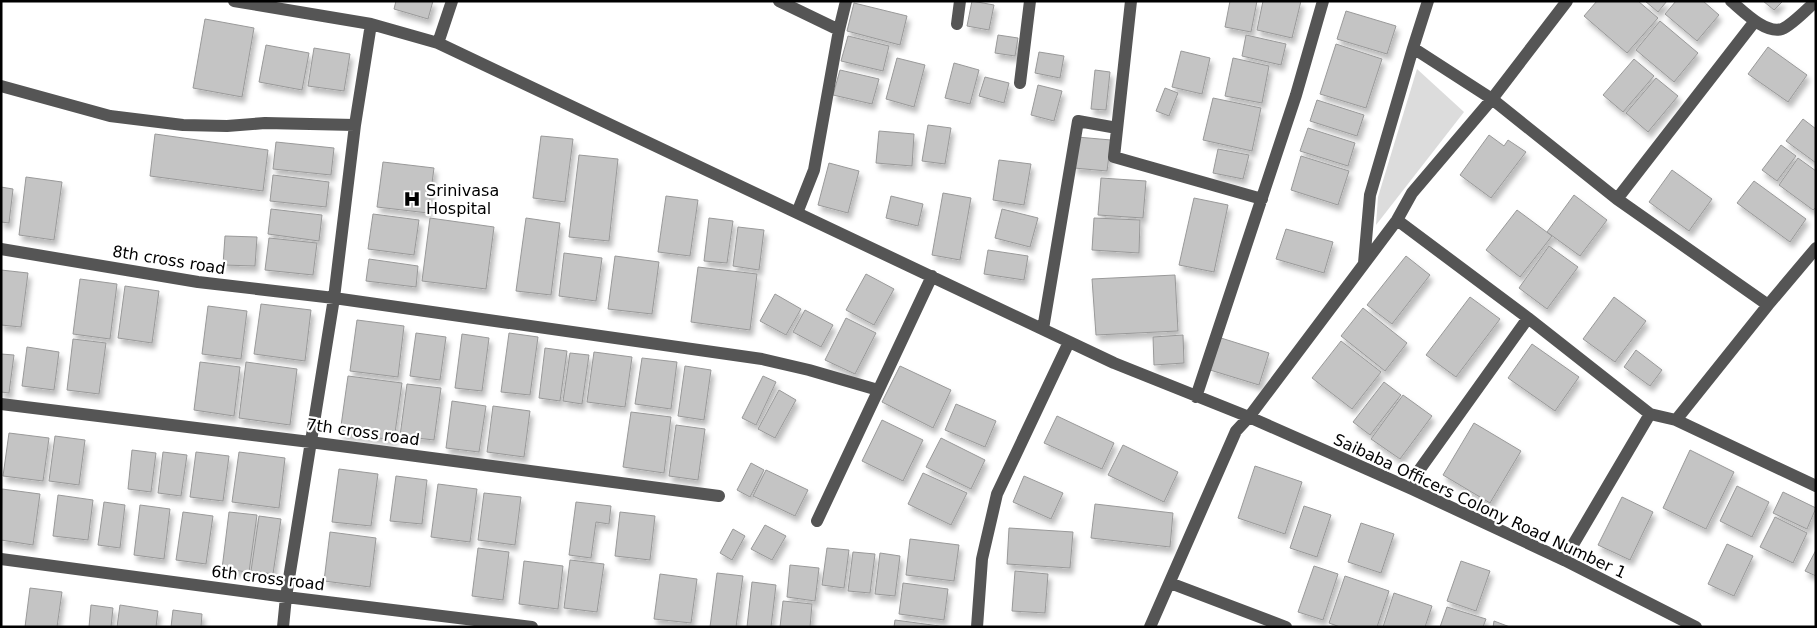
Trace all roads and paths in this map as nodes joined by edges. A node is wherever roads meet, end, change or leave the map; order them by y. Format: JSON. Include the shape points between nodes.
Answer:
{"nodes":[{"id":1,"x":234,"y":1,"type":"edge"},
{"id":2,"x":452,"y":1,"type":"edge"},
{"id":3,"x":779,"y":1,"type":"edge"},
{"id":4,"x":846,"y":1,"type":"edge"},
{"id":5,"x":960,"y":1,"type":"edge"},
{"id":6,"x":1030,"y":1,"type":"edge"},
{"id":7,"x":1131,"y":1,"type":"edge"},
{"id":8,"x":1323,"y":1,"type":"edge"},
{"id":9,"x":1428,"y":1,"type":"edge"},
{"id":10,"x":1567,"y":1,"type":"edge"},
{"id":11,"x":1731,"y":1,"type":"edge"},
{"id":12,"x":1816,"y":1,"type":"edge"},
{"id":13,"x":1755,"y":21,"type":"junction"},
{"id":14,"x":370,"y":24,"type":"junction"},
{"id":15,"x":957,"y":24,"type":"dead end"},
{"id":16,"x":839,"y":30,"type":"junction"},
{"id":17,"x":438,"y":43,"type":"junction"},
{"id":18,"x":1413,"y":48,"type":"junction"},
{"id":19,"x":1020,"y":83,"type":"dead end"},
{"id":20,"x":1,"y":86,"type":"edge"},
{"id":21,"x":1492,"y":99,"type":"junction"},
{"id":22,"x":355,"y":125,"type":"junction"},
{"id":23,"x":1117,"y":128,"type":"junction"},
{"id":24,"x":1262,"y":199,"type":"junction"},
{"id":25,"x":1617,"y":199,"type":"junction"},
{"id":26,"x":797,"y":212,"type":"junction"},
{"id":27,"x":1397,"y":220,"type":"junction"},
{"id":28,"x":1816,"y":248,"type":"edge"},
{"id":29,"x":1,"y":249,"type":"edge"},
{"id":30,"x":1364,"y":263,"type":"junction"},
{"id":31,"x":932,"y":276,"type":"junction"},
{"id":32,"x":334,"y":298,"type":"junction"},
{"id":33,"x":1768,"y":304,"type":"junction"},
{"id":34,"x":1528,"y":318,"type":"junction"},
{"id":35,"x":1042,"y":329,"type":"junction"},
{"id":36,"x":1069,"y":342,"type":"junction"},
{"id":37,"x":878,"y":390,"type":"junction"},
{"id":38,"x":1196,"y":397,"type":"junction"},
{"id":39,"x":1,"y":404,"type":"edge"},
{"id":40,"x":1650,"y":414,"type":"junction"},
{"id":41,"x":1249,"y":417,"type":"junction"},
{"id":42,"x":1676,"y":420,"type":"junction"},
{"id":43,"x":310,"y":442,"type":"junction"},
{"id":44,"x":1816,"y":486,"type":"edge"},
{"id":45,"x":1412,"y":489,"type":"junction"},
{"id":46,"x":719,"y":496,"type":"dead end"},
{"id":47,"x":817,"y":521,"type":"dead end"},
{"id":48,"x":1,"y":559,"type":"edge"},
{"id":49,"x":1564,"y":560,"type":"junction"},
{"id":50,"x":1170,"y":582,"type":"junction"},
{"id":51,"x":286,"y":597,"type":"junction"},
{"id":52,"x":283,"y":627,"type":"edge"},
{"id":53,"x":532,"y":627,"type":"edge"},
{"id":54,"x":977,"y":627,"type":"edge"},
{"id":55,"x":1150,"y":627,"type":"edge"},
{"id":56,"x":1286,"y":627,"type":"edge"},
{"id":57,"x":1696,"y":627,"type":"edge"}],
"edges":[{"from":1,"to":14,"type":"street","name":"Saibaba Officers Colony Road Number 1"},
{"from":2,"to":17,"type":"street"},
{"from":3,"to":16,"type":"street"},
{"from":4,"to":16,"type":"street"},
{"from":5,"to":15,"type":"street"},
{"from":6,"to":19,"type":"street"},
{"from":7,"to":23,"type":"street"},
{"from":8,"to":24,"type":"street"},
{"from":9,"to":18,"type":"street"},
{"from":10,"to":21,"type":"street"},
{"from":11,"to":13,"type":"street"},
{"from":12,"to":13,"type":"street","via":[[1781,29],[1768,28]]},
{"from":13,"to":25,"type":"street"},
{"from":14,"to":17,"type":"street","name":"Saibaba Officers Colony Road Number 1"},
{"from":14,"to":22,"type":"street"},
{"from":16,"to":26,"type":"street","via":[[814,170]]},
{"from":17,"to":26,"type":"street","name":"Saibaba Officers Colony Road Number 1"},
{"from":18,"to":21,"type":"street"},
{"from":18,"to":30,"type":"street","via":[[1370,195]]},
{"from":20,"to":22,"type":"street","via":[[110,116],[183,125]]},
{"from":21,"to":25,"type":"street"},
{"from":21,"to":27,"type":"street","via":[[1412,193]]},
{"from":22,"to":32,"type":"street"},
{"from":23,"to":24,"type":"street","via":[[1114,157]]},
{"from":23,"to":35,"type":"street","via":[[1078,121]]},
{"from":24,"to":38,"type":"street"},
{"from":25,"to":33,"type":"street"},
{"from":26,"to":31,"type":"street","name":"Saibaba Officers Colony Road Number 1"},
{"from":27,"to":30,"type":"street"},
{"from":27,"to":34,"type":"street"},
{"from":28,"to":33,"type":"street"},
{"from":29,"to":32,"type":"street","name":"8th cross road","via":[[198,282]]},
{"from":30,"to":41,"type":"street"},
{"from":31,"to":35,"type":"street","name":"Saibaba Officers Colony Road Number 1"},
{"from":31,"to":37,"type":"street"},
{"from":32,"to":37,"type":"street","name":"8th cross road","via":[[762,359]]},
{"from":32,"to":43,"type":"street"},
{"from":33,"to":42,"type":"street"},
{"from":34,"to":40,"type":"street"},
{"from":34,"to":45,"type":"street","via":[[1415,476]]},
{"from":35,"to":36,"type":"street","name":"Saibaba Officers Colony Road Number 1"},
{"from":36,"to":38,"type":"street","name":"Saibaba Officers Colony Road Number 1"},
{"from":36,"to":54,"type":"street","via":[[997,494],[982,559]]},
{"from":37,"to":47,"type":"street"},
{"from":38,"to":41,"type":"street","name":"Saibaba Officers Colony Road Number 1"},
{"from":39,"to":43,"type":"street","name":"7th cross road"},
{"from":40,"to":42,"type":"street"},
{"from":40,"to":49,"type":"street"},
{"from":41,"to":45,"type":"street","name":"Saibaba Officers Colony Road Number 1"},
{"from":41,"to":50,"type":"street","via":[[1236,431]]},
{"from":42,"to":44,"type":"street"},
{"from":43,"to":46,"type":"street","name":"7th cross road"},
{"from":43,"to":51,"type":"street"},
{"from":45,"to":49,"type":"street","name":"Saibaba Officers Colony Road Number 1"},
{"from":48,"to":51,"type":"street","name":"6th cross road"},
{"from":49,"to":57,"type":"street","name":"Saibaba Officers Colony Road Number 1"},
{"from":50,"to":55,"type":"street"},
{"from":50,"to":56,"type":"street"},
{"from":51,"to":52,"type":"street"},
{"from":51,"to":53,"type":"street","name":"6th cross road"}]}
